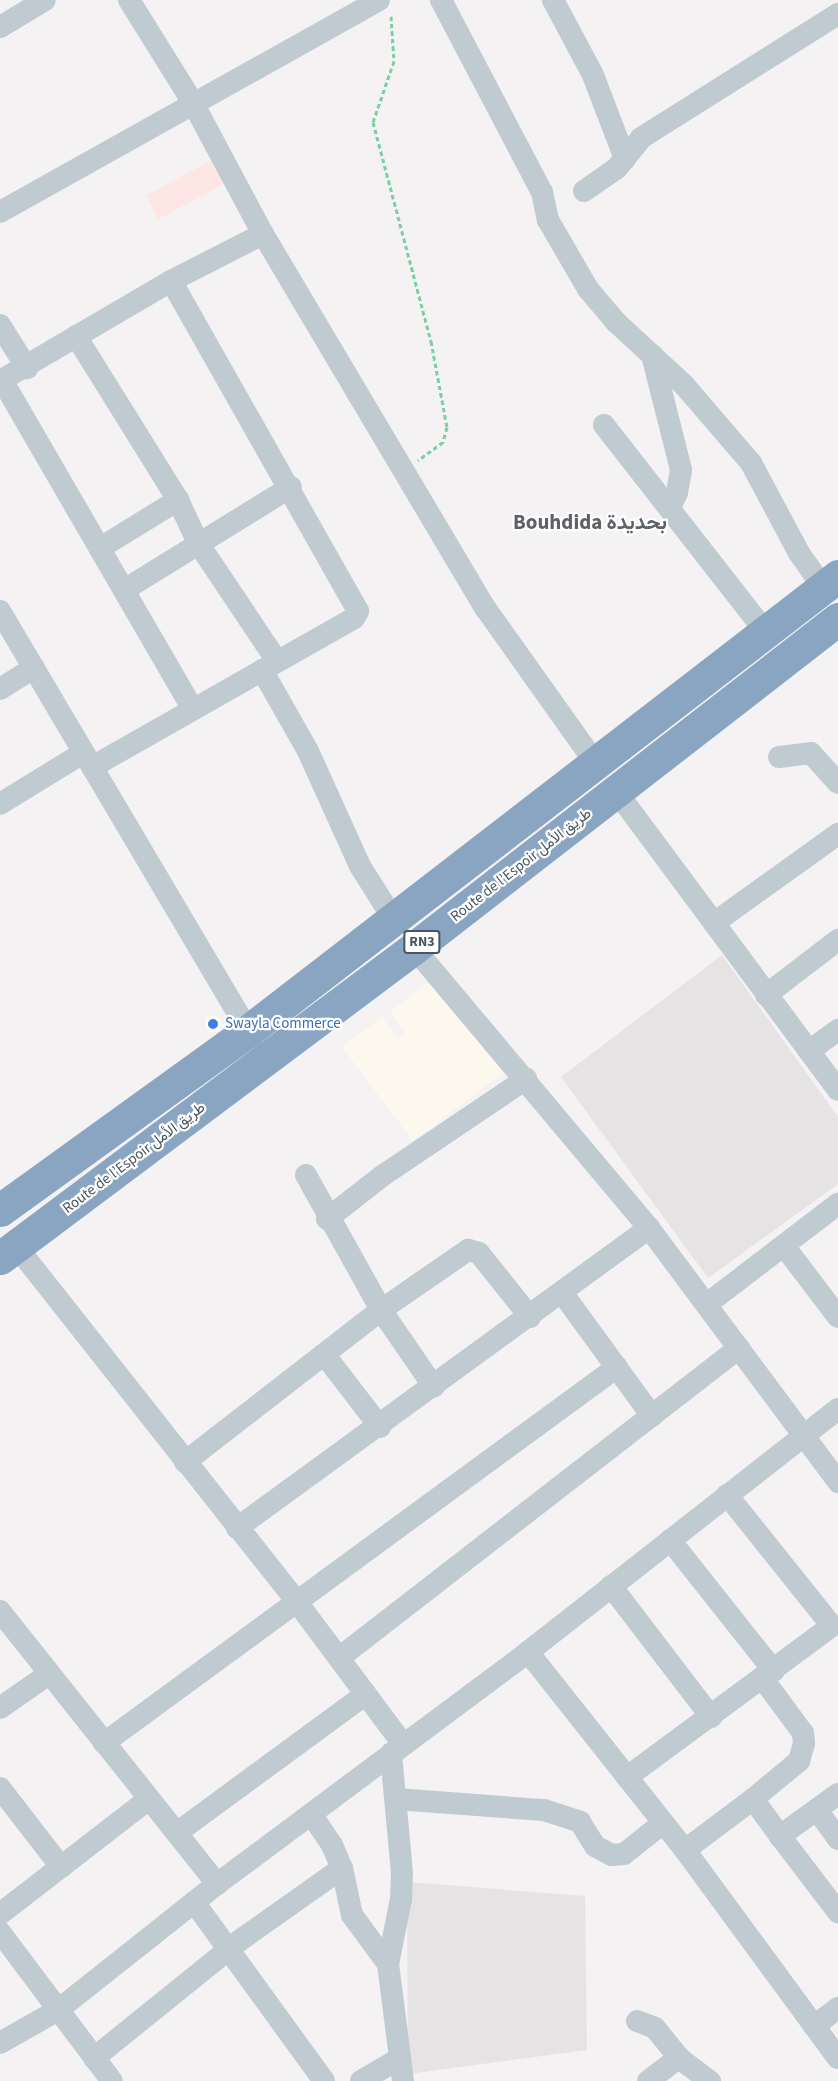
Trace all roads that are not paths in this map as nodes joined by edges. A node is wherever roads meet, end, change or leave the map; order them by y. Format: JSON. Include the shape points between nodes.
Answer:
{"nodes":[{"id":1,"x":45,"y":0,"type":"edge"},
{"id":2,"x":129,"y":0,"type":"edge"},
{"id":3,"x":441,"y":0,"type":"edge"},
{"id":4,"x":553,"y":0,"type":"edge"},
{"id":5,"x":384,"y":5,"type":"edge"},
{"id":6,"x":838,"y":15,"type":"edge"},
{"id":7,"x":0,"y":27,"type":"edge"},
{"id":8,"x":193,"y":103,"type":"junction"},
{"id":9,"x":625,"y":159,"type":"junction"},
{"id":10,"x":584,"y":191,"type":"dead end"},
{"id":11,"x":0,"y":212,"type":"edge"},
{"id":12,"x":263,"y":234,"type":"junction"},
{"id":13,"x":171,"y":281,"type":"junction"},
{"id":14,"x":0,"y":325,"type":"edge"},
{"id":15,"x":76,"y":336,"type":"junction"},
{"id":16,"x":652,"y":355,"type":"junction"},
{"id":17,"x":27,"y":368,"type":"junction"},
{"id":18,"x":1,"y":380,"type":"edge"},
{"id":19,"x":604,"y":425,"type":"dead end"},
{"id":20,"x":291,"y":487,"type":"junction"},
{"id":21,"x":178,"y":500,"type":"junction"},
{"id":22,"x":669,"y":507,"type":"junction"},
{"id":23,"x":198,"y":543,"type":"junction"},
{"id":24,"x":100,"y":548,"type":"junction"},
{"id":25,"x":831,"y":581,"type":"edge"},
{"id":26,"x":123,"y":590,"type":"junction"},
{"id":27,"x":0,"y":612,"type":"edge"},
{"id":28,"x":838,"y":619,"type":"edge"},
{"id":29,"x":765,"y":631,"type":"junction"},
{"id":30,"x":270,"y":666,"type":"junction"},
{"id":31,"x":33,"y":668,"type":"junction"},
{"id":32,"x":0,"y":689,"type":"edge"},
{"id":33,"x":193,"y":710,"type":"junction"},
{"id":34,"x":779,"y":757,"type":"dead end"},
{"id":35,"x":88,"y":760,"type":"junction"},
{"id":36,"x":596,"y":764,"type":"junction"},
{"id":37,"x":838,"y":783,"type":"edge"},
{"id":38,"x":616,"y":791,"type":"junction"},
{"id":39,"x":0,"y":804,"type":"edge"},
{"id":40,"x":838,"y":834,"type":"edge"},
{"id":41,"x":394,"y":921,"type":"junction"},
{"id":42,"x":714,"y":923,"type":"junction"},
{"id":43,"x":838,"y":940,"type":"edge"},
{"id":44,"x":414,"y":948,"type":"junction"},
{"id":45,"x":766,"y":995,"type":"junction"},
{"id":46,"x":838,"y":1030,"type":"edge"},
{"id":47,"x":248,"y":1032,"type":"junction"},
{"id":48,"x":809,"y":1051,"type":"junction"},
{"id":49,"x":526,"y":1079,"type":"junction"},
{"id":50,"x":838,"y":1089,"type":"edge"},
{"id":51,"x":306,"y":1175,"type":"dead end"},
{"id":52,"x":838,"y":1204,"type":"edge"},
{"id":53,"x":0,"y":1210,"type":"edge"},
{"id":54,"x":327,"y":1219,"type":"junction"},
{"id":55,"x":649,"y":1228,"type":"junction"},
{"id":56,"x":784,"y":1246,"type":"junction"},
{"id":57,"x":8,"y":1252,"type":"edge"},
{"id":58,"x":563,"y":1293,"type":"junction"},
{"id":59,"x":707,"y":1304,"type":"junction"},
{"id":60,"x":381,"y":1310,"type":"junction"},
{"id":61,"x":837,"y":1312,"type":"edge"},
{"id":62,"x":531,"y":1317,"type":"junction"},
{"id":63,"x":739,"y":1348,"type":"junction"},
{"id":64,"x":324,"y":1354,"type":"junction"},
{"id":65,"x":616,"y":1367,"type":"junction"},
{"id":66,"x":434,"y":1387,"type":"junction"},
{"id":67,"x":838,"y":1409,"type":"edge"},
{"id":68,"x":652,"y":1416,"type":"junction"},
{"id":69,"x":380,"y":1427,"type":"junction"},
{"id":70,"x":803,"y":1435,"type":"junction"},
{"id":71,"x":185,"y":1462,"type":"junction"},
{"id":72,"x":838,"y":1482,"type":"edge"},
{"id":73,"x":727,"y":1495,"type":"junction"},
{"id":74,"x":237,"y":1528,"type":"junction"},
{"id":75,"x":670,"y":1540,"type":"junction"},
{"id":76,"x":611,"y":1586,"type":"junction"},
{"id":77,"x":297,"y":1602,"type":"junction"},
{"id":78,"x":0,"y":1611,"type":"edge"},
{"id":79,"x":835,"y":1630,"type":"edge"},
{"id":80,"x":528,"y":1652,"type":"junction"},
{"id":81,"x":339,"y":1658,"type":"junction"},
{"id":82,"x":50,"y":1674,"type":"junction"},
{"id":83,"x":769,"y":1675,"type":"junction"},
{"id":84,"x":366,"y":1694,"type":"junction"},
{"id":85,"x":0,"y":1708,"type":"edge"},
{"id":86,"x":711,"y":1717,"type":"junction"},
{"id":87,"x":104,"y":1743,"type":"junction"},
{"id":88,"x":397,"y":1749,"type":"junction"},
{"id":89,"x":627,"y":1777,"type":"junction"},
{"id":90,"x":0,"y":1788,"type":"edge"},
{"id":91,"x":838,"y":1794,"type":"edge"},
{"id":92,"x":149,"y":1799,"type":"junction"},
{"id":93,"x":753,"y":1799,"type":"junction"},
{"id":94,"x":396,"y":1800,"type":"junction"},
{"id":95,"x":817,"y":1810,"type":"junction"},
{"id":96,"x":311,"y":1814,"type":"junction"},
{"id":97,"x":663,"y":1823,"type":"junction"},
{"id":98,"x":178,"y":1832,"type":"junction"},
{"id":99,"x":780,"y":1836,"type":"junction"},
{"id":100,"x":838,"y":1839,"type":"edge"},
{"id":101,"x":685,"y":1850,"type":"junction"},
{"id":102,"x":61,"y":1867,"type":"junction"},
{"id":103,"x":342,"y":1868,"type":"junction"},
{"id":104,"x":217,"y":1884,"type":"junction"},
{"id":105,"x":194,"y":1902,"type":"junction"},
{"id":106,"x":838,"y":1912,"type":"edge"},
{"id":107,"x":0,"y":1914,"type":"edge"},
{"id":108,"x":0,"y":1932,"type":"edge"},
{"id":109,"x":229,"y":1949,"type":"junction"},
{"id":110,"x":388,"y":1964,"type":"junction"},
{"id":111,"x":838,"y":2008,"type":"edge"},
{"id":112,"x":58,"y":2010,"type":"junction"},
{"id":113,"x":637,"y":2021,"type":"dead end"},
{"id":114,"x":814,"y":2026,"type":"junction"},
{"id":115,"x":0,"y":2043,"type":"edge"},
{"id":116,"x":94,"y":2058,"type":"junction"},
{"id":117,"x":679,"y":2058,"type":"junction"},
{"id":118,"x":838,"y":2058,"type":"edge"},
{"id":119,"x":400,"y":2070,"type":"edge"},
{"id":120,"x":112,"y":2081,"type":"edge"},
{"id":121,"x":324,"y":2081,"type":"edge"},
{"id":122,"x":361,"y":2081,"type":"edge"},
{"id":123,"x":648,"y":2081,"type":"edge"},
{"id":124,"x":710,"y":2081,"type":"edge"}],
"edges":[{"from":1,"to":7,"type":"street"},
{"from":2,"to":8,"type":"street"},
{"from":3,"to":16,"type":"street","via":[[542,192],[548,220],[588,289]]},
{"from":4,"to":9,"type":"street","via":[[592,75]]},
{"from":5,"to":8,"type":"street"},
{"from":6,"to":9,"type":"street","via":[[641,138]]},
{"from":8,"to":11,"type":"street"},
{"from":8,"to":12,"type":"street"},
{"from":9,"to":10,"type":"street"},
{"from":12,"to":13,"type":"street"},
{"from":12,"to":36,"type":"street","via":[[486,609]]},
{"from":13,"to":15,"type":"street"},
{"from":13,"to":20,"type":"street"},
{"from":14,"to":17,"type":"street"},
{"from":15,"to":17,"type":"street"},
{"from":15,"to":21,"type":"street"},
{"from":16,"to":22,"type":"street","via":[[681,470],[677,493]]},
{"from":16,"to":25,"type":"street","via":[[684,385],[751,464],[799,553]]},
{"from":17,"to":18,"type":"street"},
{"from":18,"to":24,"type":"street"},
{"from":19,"to":22,"type":"street"},
{"from":20,"to":23,"type":"street"},
{"from":20,"to":30,"type":"street","via":[[358,612],[354,618]]},
{"from":21,"to":23,"type":"street"},
{"from":21,"to":24,"type":"street"},
{"from":22,"to":29,"type":"street"},
{"from":23,"to":26,"type":"street"},
{"from":23,"to":30,"type":"street"},
{"from":24,"to":26,"type":"street"},
{"from":25,"to":29,"type":"highway","number":"RN3"},
{"from":26,"to":33,"type":"street"},
{"from":27,"to":31,"type":"street"},
{"from":28,"to":38,"type":"highway","name":"Route de l’Espoir طريق الأمل","number":"RN3"},
{"from":29,"to":36,"type":"highway","number":"RN3"},
{"from":30,"to":33,"type":"street"},
{"from":30,"to":41,"type":"street","via":[[360,866]]},
{"from":31,"to":32,"type":"street"},
{"from":31,"to":35,"type":"street"},
{"from":33,"to":35,"type":"street"},
{"from":34,"to":37,"type":"street","via":[[811,753]]},
{"from":35,"to":39,"type":"street"},
{"from":35,"to":47,"type":"street"},
{"from":36,"to":41,"type":"highway","number":"RN3"},
{"from":38,"to":42,"type":"street"},
{"from":38,"to":44,"type":"highway","name":"Route de l’Espoir طريق الأمل","number":"RN3"},
{"from":40,"to":42,"type":"street"},
{"from":41,"to":47,"type":"highway","number":"RN3"},
{"from":42,"to":45,"type":"street"},
{"from":43,"to":45,"type":"street"},
{"from":44,"to":49,"type":"street"},
{"from":44,"to":57,"type":"highway","name":"Route de l’Espoir طريق الأمل","number":"RN3"},
{"from":45,"to":48,"type":"street"},
{"from":46,"to":48,"type":"street"},
{"from":47,"to":53,"type":"highway","number":"RN3"},
{"from":48,"to":50,"type":"street"},
{"from":49,"to":54,"type":"street","via":[[382,1176]]},
{"from":49,"to":55,"type":"street"},
{"from":51,"to":54,"type":"street"},
{"from":52,"to":56,"type":"street"},
{"from":54,"to":60,"type":"street"},
{"from":55,"to":58,"type":"street"},
{"from":55,"to":59,"type":"street"},
{"from":56,"to":59,"type":"street"},
{"from":56,"to":61,"type":"street"},
{"from":57,"to":71,"type":"street"},
{"from":58,"to":62,"type":"street"},
{"from":58,"to":65,"type":"street"},
{"from":59,"to":63,"type":"street"},
{"from":60,"to":62,"type":"street","via":[[468,1250],[479,1253]]},
{"from":60,"to":64,"type":"street"},
{"from":60,"to":66,"type":"street"},
{"from":62,"to":66,"type":"street"},
{"from":63,"to":68,"type":"street"},
{"from":63,"to":70,"type":"street"},
{"from":64,"to":69,"type":"street"},
{"from":64,"to":71,"type":"street"},
{"from":65,"to":68,"type":"street"},
{"from":65,"to":77,"type":"street"},
{"from":66,"to":69,"type":"street"},
{"from":67,"to":70,"type":"street"},
{"from":68,"to":81,"type":"street"},
{"from":69,"to":74,"type":"street"},
{"from":70,"to":72,"type":"street"},
{"from":70,"to":73,"type":"street"},
{"from":71,"to":74,"type":"street"},
{"from":73,"to":75,"type":"street"},
{"from":73,"to":79,"type":"street"},
{"from":74,"to":77,"type":"street"},
{"from":75,"to":76,"type":"street"},
{"from":75,"to":83,"type":"street"},
{"from":76,"to":80,"type":"street"},
{"from":76,"to":86,"type":"street"},
{"from":77,"to":81,"type":"street"},
{"from":77,"to":87,"type":"street"},
{"from":78,"to":82,"type":"street"},
{"from":79,"to":83,"type":"street"},
{"from":80,"to":88,"type":"street"},
{"from":80,"to":89,"type":"street"},
{"from":81,"to":84,"type":"street"},
{"from":82,"to":85,"type":"street"},
{"from":82,"to":87,"type":"street"},
{"from":83,"to":86,"type":"street"},
{"from":83,"to":93,"type":"street","via":[[803,1733],[804,1744],[799,1761]]},
{"from":84,"to":88,"type":"street"},
{"from":84,"to":98,"type":"street"},
{"from":86,"to":89,"type":"street"},
{"from":87,"to":92,"type":"street"},
{"from":88,"to":94,"type":"street"},
{"from":88,"to":96,"type":"street"},
{"from":89,"to":97,"type":"street"},
{"from":90,"to":102,"type":"street"},
{"from":91,"to":95,"type":"street"},
{"from":92,"to":98,"type":"street"},
{"from":92,"to":102,"type":"street"},
{"from":93,"to":99,"type":"street"},
{"from":93,"to":101,"type":"street"},
{"from":94,"to":97,"type":"street","via":[[544,1810],[580,1822],[595,1846],[612,1855],[624,1854]]},
{"from":94,"to":110,"type":"street","via":[[401,1899]]},
{"from":95,"to":99,"type":"street"},
{"from":95,"to":100,"type":"street"},
{"from":96,"to":103,"type":"street"},
{"from":96,"to":104,"type":"street"},
{"from":97,"to":101,"type":"street"},
{"from":98,"to":104,"type":"street"},
{"from":99,"to":106,"type":"street"},
{"from":101,"to":114,"type":"street"},
{"from":102,"to":107,"type":"street"},
{"from":103,"to":109,"type":"street"},
{"from":103,"to":110,"type":"street","via":[[352,1915]]},
{"from":104,"to":105,"type":"street"},
{"from":105,"to":109,"type":"street"},
{"from":105,"to":112,"type":"street"},
{"from":108,"to":112,"type":"street"},
{"from":109,"to":116,"type":"street"},
{"from":109,"to":121,"type":"street"},
{"from":110,"to":119,"type":"street"},
{"from":111,"to":114,"type":"street"},
{"from":112,"to":115,"type":"street"},
{"from":112,"to":116,"type":"street"},
{"from":113,"to":117,"type":"street","via":[[655,2028]]},
{"from":114,"to":118,"type":"street"},
{"from":116,"to":120,"type":"street"},
{"from":117,"to":123,"type":"street"},
{"from":117,"to":124,"type":"street"},
{"from":119,"to":122,"type":"street"}]}
